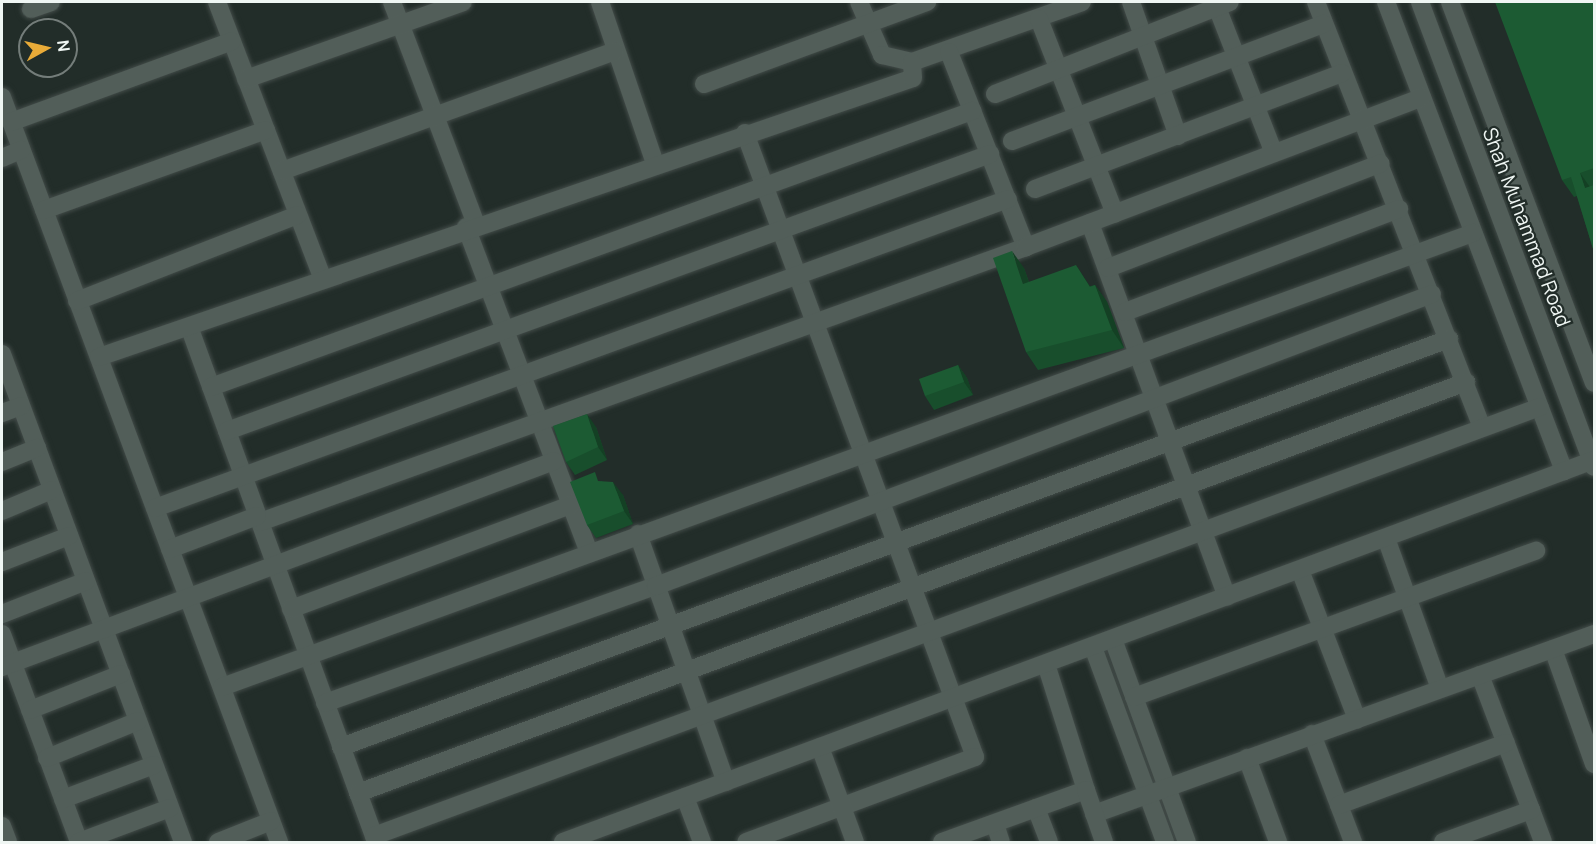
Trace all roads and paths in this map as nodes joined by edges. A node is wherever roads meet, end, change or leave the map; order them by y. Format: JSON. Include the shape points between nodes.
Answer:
{"nodes":[{"id":1,"x":51,"y":2,"type":"edge"},
{"id":2,"x":217,"y":2,"type":"edge"},
{"id":3,"x":392,"y":2,"type":"edge"},
{"id":4,"x":463,"y":2,"type":"edge"},
{"id":5,"x":600,"y":2,"type":"edge"},
{"id":6,"x":859,"y":2,"type":"edge"},
{"id":7,"x":927,"y":2,"type":"edge"},
{"id":8,"x":1131,"y":2,"type":"edge"},
{"id":9,"x":1316,"y":2,"type":"edge"},
{"id":10,"x":1386,"y":2,"type":"edge"},
{"id":11,"x":1420,"y":2,"type":"edge"},
{"id":12,"x":1450,"y":2,"type":"edge"},
{"id":13,"x":1073,"y":3,"type":"edge"},
{"id":14,"x":1221,"y":3,"type":"edge"},
{"id":15,"x":31,"y":9,"type":"dead end"},
{"id":16,"x":1039,"y":19,"type":"junction"},
{"id":17,"x":399,"y":24,"type":"junction"},
{"id":18,"x":1324,"y":24,"type":"junction"},
{"id":19,"x":868,"y":26,"type":"junction"},
{"id":20,"x":1143,"y":36,"type":"junction"},
{"id":21,"x":232,"y":41,"type":"junction"},
{"id":22,"x":615,"y":51,"type":"junction"},
{"id":23,"x":949,"y":52,"type":"junction"},
{"id":24,"x":1237,"y":57,"type":"junction"},
{"id":25,"x":912,"y":62,"type":"junction"},
{"id":26,"x":1058,"y":70,"type":"junction"},
{"id":27,"x":1342,"y":73,"type":"junction"},
{"id":28,"x":246,"y":79,"type":"junction"},
{"id":29,"x":704,"y":84,"type":"dead end"},
{"id":30,"x":1161,"y":86,"type":"junction"},
{"id":31,"x":995,"y":94,"type":"dead end"},
{"id":32,"x":2,"y":97,"type":"edge"},
{"id":33,"x":1422,"y":97,"type":"junction"},
{"id":34,"x":1256,"y":106,"type":"junction"},
{"id":35,"x":972,"y":111,"type":"junction"},
{"id":36,"x":434,"y":117,"type":"junction"},
{"id":37,"x":1078,"y":119,"type":"junction"},
{"id":38,"x":1364,"y":120,"type":"junction"},
{"id":39,"x":11,"y":122,"type":"junction"},
{"id":40,"x":266,"y":130,"type":"junction"},
{"id":41,"x":745,"y":133,"type":"junction"},
{"id":42,"x":1178,"y":136,"type":"junction"},
{"id":43,"x":1011,"y":141,"type":"dead end"},
{"id":44,"x":21,"y":150,"type":"junction"},
{"id":45,"x":1275,"y":153,"type":"junction"},
{"id":46,"x":990,"y":154,"type":"junction"},
{"id":47,"x":2,"y":158,"type":"edge"},
{"id":48,"x":1381,"y":163,"type":"junction"},
{"id":49,"x":655,"y":164,"type":"junction"},
{"id":50,"x":1096,"y":167,"type":"junction"},
{"id":51,"x":282,"y":171,"type":"junction"},
{"id":52,"x":764,"y":186,"type":"junction"},
{"id":53,"x":1035,"y":189,"type":"dead end"},
{"id":54,"x":1008,"y":200,"type":"junction"},
{"id":55,"x":1399,"y":209,"type":"junction"},
{"id":56,"x":44,"y":210,"type":"junction"},
{"id":57,"x":1115,"y":214,"type":"junction"},
{"id":58,"x":298,"y":215,"type":"junction"},
{"id":59,"x":1090,"y":223,"type":"junction"},
{"id":60,"x":471,"y":225,"type":"junction"},
{"id":61,"x":781,"y":231,"type":"junction"},
{"id":62,"x":1473,"y":232,"type":"junction"},
{"id":63,"x":1026,"y":247,"type":"junction"},
{"id":64,"x":1416,"y":253,"type":"junction"},
{"id":65,"x":1108,"y":268,"type":"junction"},
{"id":66,"x":796,"y":274,"type":"junction"},
{"id":67,"x":322,"y":277,"type":"junction"},
{"id":68,"x":490,"y":289,"type":"junction"},
{"id":69,"x":1432,"y":294,"type":"junction"},
{"id":70,"x":78,"y":301,"type":"junction"},
{"id":71,"x":1125,"y":312,"type":"junction"},
{"id":72,"x":814,"y":322,"type":"junction"},
{"id":73,"x":190,"y":329,"type":"junction"},
{"id":74,"x":506,"y":333,"type":"junction"},
{"id":75,"x":1449,"y":339,"type":"junction"},
{"id":76,"x":1141,"y":353,"type":"junction"},
{"id":77,"x":99,"y":357,"type":"junction"},
{"id":78,"x":3,"y":360,"type":"edge"},
{"id":79,"x":523,"y":378,"type":"junction"},
{"id":80,"x":1466,"y":382,"type":"junction"},
{"id":81,"x":1594,"y":383,"type":"edge"},
{"id":82,"x":211,"y":387,"type":"junction"},
{"id":83,"x":1156,"y":396,"type":"junction"},
{"id":84,"x":21,"y":406,"type":"junction"},
{"id":85,"x":1540,"y":407,"type":"junction"},
{"id":86,"x":2,"y":413,"type":"edge"},
{"id":87,"x":539,"y":422,"type":"junction"},
{"id":88,"x":1482,"y":427,"type":"junction"},
{"id":89,"x":227,"y":431,"type":"junction"},
{"id":90,"x":1172,"y":440,"type":"junction"},
{"id":91,"x":37,"y":448,"type":"junction"},
{"id":92,"x":861,"y":451,"type":"junction"},
{"id":93,"x":554,"y":460,"type":"junction"},
{"id":94,"x":2,"y":462,"type":"edge"},
{"id":95,"x":1594,"y":463,"type":"edge"},
{"id":96,"x":1564,"y":471,"type":"junction"},
{"id":97,"x":242,"y":472,"type":"junction"},
{"id":98,"x":1187,"y":485,"type":"junction"},
{"id":99,"x":52,"y":490,"type":"junction"},
{"id":100,"x":879,"y":499,"type":"junction"},
{"id":101,"x":571,"y":505,"type":"junction"},
{"id":102,"x":154,"y":508,"type":"junction"},
{"id":103,"x":2,"y":511,"type":"edge"},
{"id":104,"x":258,"y":519,"type":"junction"},
{"id":105,"x":1203,"y":528,"type":"junction"},
{"id":106,"x":638,"y":534,"type":"junction"},
{"id":107,"x":69,"y":536,"type":"junction"},
{"id":108,"x":1386,"y":538,"type":"junction"},
{"id":109,"x":895,"y":542,"type":"junction"},
{"id":110,"x":170,"y":549,"type":"junction"},
{"id":111,"x":1536,"y":551,"type":"dead end"},
{"id":112,"x":589,"y":552,"type":"junction"},
{"id":113,"x":273,"y":561,"type":"junction"},
{"id":114,"x":2,"y":562,"type":"edge"},
{"id":115,"x":1300,"y":570,"type":"junction"},
{"id":116,"x":86,"y":581,"type":"junction"},
{"id":117,"x":656,"y":586,"type":"junction"},
{"id":118,"x":912,"y":589,"type":"junction"},
{"id":119,"x":187,"y":594,"type":"junction"},
{"id":120,"x":1227,"y":597,"type":"junction"},
{"id":121,"x":1407,"y":597,"type":"junction"},
{"id":122,"x":291,"y":609,"type":"junction"},
{"id":123,"x":2,"y":614,"type":"edge"},
{"id":124,"x":103,"y":627,"type":"junction"},
{"id":125,"x":671,"y":628,"type":"junction"},
{"id":126,"x":1322,"y":628,"type":"junction"},
{"id":127,"x":928,"y":630,"type":"junction"},
{"id":128,"x":2,"y":634,"type":"edge"},
{"id":129,"x":1594,"y":634,"type":"edge"},
{"id":130,"x":1113,"y":639,"type":"junction"},
{"id":131,"x":1093,"y":647,"type":"junction"},
{"id":132,"x":1553,"y":649,"type":"junction"},
{"id":133,"x":308,"y":656,"type":"junction"},
{"id":134,"x":1046,"y":664,"type":"junction"},
{"id":135,"x":7,"y":665,"type":"edge"},
{"id":136,"x":687,"y":674,"type":"junction"},
{"id":137,"x":121,"y":675,"type":"junction"},
{"id":138,"x":1480,"y":675,"type":"junction"},
{"id":139,"x":222,"y":687,"type":"junction"},
{"id":140,"x":1440,"y":689,"type":"junction"},
{"id":141,"x":1134,"y":697,"type":"junction"},
{"id":142,"x":954,"y":698,"type":"junction"},
{"id":143,"x":325,"y":703,"type":"junction"},
{"id":144,"x":30,"y":710,"type":"junction"},
{"id":145,"x":702,"y":714,"type":"junction"},
{"id":146,"x":1357,"y":719,"type":"junction"},
{"id":147,"x":138,"y":721,"type":"junction"},
{"id":148,"x":1312,"y":734,"type":"junction"},
{"id":149,"x":1506,"y":743,"type":"junction"},
{"id":150,"x":341,"y":747,"type":"junction"},
{"id":151,"x":820,"y":747,"type":"junction"},
{"id":152,"x":47,"y":758,"type":"junction"},
{"id":153,"x":1247,"y":758,"type":"junction"},
{"id":154,"x":1594,"y":764,"type":"edge"},
{"id":155,"x":154,"y":765,"type":"junction"},
{"id":156,"x":726,"y":782,"type":"junction"},
{"id":157,"x":1166,"y":786,"type":"junction"},
{"id":158,"x":1086,"y":789,"type":"junction"},
{"id":159,"x":358,"y":793,"type":"junction"},
{"id":160,"x":1147,"y":793,"type":"junction"},
{"id":161,"x":685,"y":797,"type":"junction"},
{"id":162,"x":63,"y":799,"type":"junction"},
{"id":163,"x":1339,"y":805,"type":"junction"},
{"id":164,"x":843,"y":806,"type":"junction"},
{"id":165,"x":170,"y":808,"type":"junction"},
{"id":166,"x":1036,"y":808,"type":"junction"},
{"id":167,"x":1531,"y":810,"type":"junction"},
{"id":168,"x":1094,"y":814,"type":"junction"},
{"id":169,"x":271,"y":821,"type":"junction"},
{"id":170,"x":995,"y":824,"type":"junction"},
{"id":171,"x":2,"y":826,"type":"edge"},
{"id":172,"x":375,"y":839,"type":"edge"},
{"id":173,"x":949,"y":841,"type":"edge"},
{"id":174,"x":79,"y":842,"type":"edge"},
{"id":175,"x":8,"y":843,"type":"edge"},
{"id":176,"x":183,"y":843,"type":"edge"},
{"id":177,"x":218,"y":843,"type":"edge"},
{"id":178,"x":279,"y":843,"type":"edge"},
{"id":179,"x":562,"y":843,"type":"edge"},
{"id":180,"x":702,"y":843,"type":"edge"},
{"id":181,"x":747,"y":843,"type":"edge"},
{"id":182,"x":855,"y":843,"type":"edge"},
{"id":183,"x":1002,"y":843,"type":"edge"},
{"id":184,"x":1049,"y":843,"type":"edge"},
{"id":185,"x":1104,"y":843,"type":"edge"},
{"id":186,"x":1165,"y":843,"type":"edge"},
{"id":187,"x":1187,"y":843,"type":"edge"},
{"id":188,"x":1278,"y":843,"type":"edge"},
{"id":189,"x":1353,"y":843,"type":"edge"},
{"id":190,"x":1443,"y":843,"type":"edge"},
{"id":191,"x":1543,"y":843,"type":"edge"}],
"edges":[{"from":1,"to":15,"type":"street"},
{"from":2,"to":21,"type":"street"},
{"from":3,"to":17,"type":"street"},
{"from":4,"to":17,"type":"street"},
{"from":5,"to":22,"type":"street"},
{"from":6,"to":19,"type":"street"},
{"from":7,"to":19,"type":"street"},
{"from":8,"to":20,"type":"street"},
{"from":9,"to":18,"type":"street"},
{"from":10,"to":33,"type":"street"},
{"from":11,"to":95,"type":"street","name":"Shah Muhammad Road"},
{"from":12,"to":81,"type":"street","name":"Shah Muhammad Road"},
{"from":13,"to":16,"type":"street"},
{"from":14,"to":20,"type":"street"},
{"from":14,"to":24,"type":"street"},
{"from":16,"to":23,"type":"street"},
{"from":16,"to":26,"type":"street"},
{"from":17,"to":28,"type":"street"},
{"from":17,"to":36,"type":"street"},
{"from":18,"to":24,"type":"street"},
{"from":18,"to":27,"type":"street"},
{"from":19,"to":25,"type":"street","via":[[882,55]]},
{"from":19,"to":29,"type":"street"},
{"from":20,"to":26,"type":"street"},
{"from":20,"to":30,"type":"street"},
{"from":21,"to":28,"type":"street"},
{"from":21,"to":39,"type":"street"},
{"from":22,"to":36,"type":"street"},
{"from":22,"to":49,"type":"street"},
{"from":23,"to":25,"type":"street"},
{"from":23,"to":35,"type":"street"},
{"from":24,"to":30,"type":"street"},
{"from":24,"to":34,"type":"street"},
{"from":25,"to":41,"type":"street","via":[[913,78]]},
{"from":26,"to":31,"type":"street"},
{"from":26,"to":37,"type":"street"},
{"from":27,"to":34,"type":"street"},
{"from":27,"to":38,"type":"street"},
{"from":28,"to":40,"type":"street"},
{"from":30,"to":37,"type":"street"},
{"from":30,"to":42,"type":"street"},
{"from":32,"to":39,"type":"street"},
{"from":33,"to":38,"type":"street"},
{"from":33,"to":62,"type":"street"},
{"from":34,"to":42,"type":"street"},
{"from":34,"to":45,"type":"street"},
{"from":35,"to":46,"type":"street"},
{"from":35,"to":52,"type":"street"},
{"from":36,"to":51,"type":"street"},
{"from":36,"to":60,"type":"street"},
{"from":37,"to":43,"type":"street"},
{"from":37,"to":50,"type":"street"},
{"from":38,"to":45,"type":"street"},
{"from":38,"to":48,"type":"street"},
{"from":39,"to":44,"type":"street"},
{"from":40,"to":51,"type":"street"},
{"from":40,"to":56,"type":"street"},
{"from":41,"to":49,"type":"street"},
{"from":41,"to":52,"type":"street"},
{"from":42,"to":50,"type":"street"},
{"from":44,"to":47,"type":"street"},
{"from":44,"to":56,"type":"street"},
{"from":45,"to":57,"type":"street"},
{"from":46,"to":54,"type":"street"},
{"from":46,"to":61,"type":"street"},
{"from":48,"to":55,"type":"street"},
{"from":48,"to":65,"type":"street"},
{"from":49,"to":60,"type":"street"},
{"from":50,"to":53,"type":"street"},
{"from":50,"to":57,"type":"street"},
{"from":51,"to":58,"type":"street"},
{"from":52,"to":61,"type":"street"},
{"from":52,"to":68,"type":"street"},
{"from":54,"to":63,"type":"street"},
{"from":54,"to":66,"type":"street"},
{"from":55,"to":64,"type":"street"},
{"from":55,"to":71,"type":"street"},
{"from":56,"to":70,"type":"street"},
{"from":57,"to":59,"type":"street"},
{"from":58,"to":67,"type":"street"},
{"from":58,"to":70,"type":"street"},
{"from":59,"to":63,"type":"street"},
{"from":59,"to":65,"type":"street"},
{"from":60,"to":67,"type":"street"},
{"from":60,"to":68,"type":"street"},
{"from":61,"to":66,"type":"street"},
{"from":61,"to":74,"type":"street"},
{"from":62,"to":64,"type":"street"},
{"from":62,"to":85,"type":"street"},
{"from":63,"to":72,"type":"street"},
{"from":64,"to":69,"type":"street"},
{"from":64,"to":76,"type":"street"},
{"from":65,"to":71,"type":"street"},
{"from":66,"to":72,"type":"street"},
{"from":66,"to":79,"type":"street"},
{"from":67,"to":73,"type":"street"},
{"from":68,"to":74,"type":"street"},
{"from":68,"to":82,"type":"street"},
{"from":69,"to":75,"type":"street"},
{"from":69,"to":83,"type":"street"},
{"from":70,"to":77,"type":"street"},
{"from":71,"to":76,"type":"street"},
{"from":72,"to":87,"type":"street"},
{"from":72,"to":92,"type":"street"},
{"from":73,"to":77,"type":"street"},
{"from":73,"to":82,"type":"street"},
{"from":74,"to":79,"type":"street"},
{"from":74,"to":89,"type":"street"},
{"from":75,"to":80,"type":"street"},
{"from":75,"to":90,"type":"street"},
{"from":76,"to":83,"type":"street"},
{"from":76,"to":92,"type":"street"},
{"from":77,"to":102,"type":"street"},
{"from":78,"to":84,"type":"street"},
{"from":79,"to":87,"type":"street"},
{"from":79,"to":97,"type":"street"},
{"from":80,"to":88,"type":"street"},
{"from":80,"to":98,"type":"street"},
{"from":82,"to":89,"type":"street"},
{"from":83,"to":90,"type":"street"},
{"from":83,"to":100,"type":"street"},
{"from":84,"to":86,"type":"street"},
{"from":84,"to":91,"type":"street"},
{"from":85,"to":88,"type":"street"},
{"from":85,"to":96,"type":"street"},
{"from":87,"to":93,"type":"street"},
{"from":87,"to":104,"type":"street"},
{"from":88,"to":105,"type":"street"},
{"from":89,"to":97,"type":"street"},
{"from":90,"to":98,"type":"street"},
{"from":90,"to":109,"type":"street"},
{"from":91,"to":94,"type":"street"},
{"from":91,"to":99,"type":"street"},
{"from":92,"to":100,"type":"street"},
{"from":92,"to":106,"type":"street"},
{"from":93,"to":101,"type":"street"},
{"from":93,"to":113,"type":"street"},
{"from":95,"to":96,"type":"street"},
{"from":96,"to":108,"type":"street"},
{"from":97,"to":102,"type":"street"},
{"from":97,"to":104,"type":"street"},
{"from":98,"to":105,"type":"street"},
{"from":98,"to":118,"type":"street"},
{"from":99,"to":103,"type":"street"},
{"from":99,"to":107,"type":"street"},
{"from":100,"to":109,"type":"street"},
{"from":100,"to":117,"type":"street"},
{"from":101,"to":112,"type":"street"},
{"from":101,"to":122,"type":"street"},
{"from":102,"to":110,"type":"street"},
{"from":104,"to":110,"type":"street"},
{"from":104,"to":113,"type":"street"},
{"from":105,"to":120,"type":"street"},
{"from":105,"to":127,"type":"street"},
{"from":106,"to":112,"type":"street"},
{"from":106,"to":117,"type":"street"},
{"from":107,"to":114,"type":"street"},
{"from":107,"to":116,"type":"street"},
{"from":108,"to":115,"type":"street"},
{"from":108,"to":121,"type":"street"},
{"from":109,"to":118,"type":"street"},
{"from":109,"to":125,"type":"street"},
{"from":110,"to":119,"type":"street"},
{"from":111,"to":121,"type":"street"},
{"from":112,"to":133,"type":"street"},
{"from":113,"to":119,"type":"street"},
{"from":113,"to":122,"type":"street"},
{"from":115,"to":120,"type":"street"},
{"from":115,"to":126,"type":"street"},
{"from":116,"to":123,"type":"street"},
{"from":116,"to":124,"type":"street"},
{"from":117,"to":125,"type":"street"},
{"from":117,"to":143,"type":"street"},
{"from":118,"to":127,"type":"street"},
{"from":118,"to":136,"type":"street"},
{"from":119,"to":124,"type":"street"},
{"from":119,"to":139,"type":"street"},
{"from":120,"to":130,"type":"street"},
{"from":121,"to":126,"type":"street"},
{"from":121,"to":140,"type":"street"},
{"from":122,"to":133,"type":"street"},
{"from":124,"to":135,"type":"street"},
{"from":124,"to":137,"type":"street"},
{"from":125,"to":136,"type":"street"},
{"from":125,"to":150,"type":"street"},
{"from":126,"to":141,"type":"street"},
{"from":126,"to":146,"type":"street"},
{"from":127,"to":142,"type":"street"},
{"from":127,"to":145,"type":"street"},
{"from":128,"to":135,"type":"street"},
{"from":129,"to":132,"type":"street"},
{"from":130,"to":131,"type":"street"},
{"from":130,"to":141,"type":"street"},
{"from":131,"to":134,"type":"street"},
{"from":131,"to":160,"type":"street"},
{"from":132,"to":138,"type":"street"},
{"from":132,"to":154,"type":"street"},
{"from":133,"to":139,"type":"street"},
{"from":133,"to":143,"type":"street"},
{"from":134,"to":142,"type":"street"},
{"from":134,"to":158,"type":"street"},
{"from":135,"to":144,"type":"street"},
{"from":136,"to":145,"type":"street"},
{"from":136,"to":159,"type":"street"},
{"from":137,"to":144,"type":"street"},
{"from":137,"to":147,"type":"street"},
{"from":138,"to":140,"type":"street"},
{"from":138,"to":149,"type":"street"},
{"from":139,"to":169,"type":"street"},
{"from":140,"to":146,"type":"street"},
{"from":141,"to":157,"type":"street"},
{"from":142,"to":151,"type":"street"},
{"from":142,"to":164,"type":"street","via":[[975,757]]},
{"from":143,"to":150,"type":"street"},
{"from":144,"to":152,"type":"street"},
{"from":145,"to":156,"type":"street"},
{"from":145,"to":172,"type":"street"},
{"from":146,"to":148,"type":"street"},
{"from":147,"to":152,"type":"street"},
{"from":147,"to":155,"type":"street"},
{"from":148,"to":153,"type":"street"},
{"from":148,"to":163,"type":"street"},
{"from":149,"to":163,"type":"street"},
{"from":149,"to":167,"type":"street"},
{"from":150,"to":159,"type":"street"},
{"from":151,"to":156,"type":"street"},
{"from":151,"to":164,"type":"street"},
{"from":152,"to":162,"type":"street"},
{"from":153,"to":157,"type":"street"},
{"from":153,"to":188,"type":"street"},
{"from":155,"to":162,"type":"street"},
{"from":155,"to":165,"type":"street"},
{"from":156,"to":161,"type":"street"},
{"from":157,"to":160,"type":"street"},
{"from":157,"to":187,"type":"street"},
{"from":158,"to":166,"type":"street"},
{"from":158,"to":168,"type":"street"},
{"from":159,"to":172,"type":"street"},
{"from":160,"to":168,"type":"street"},
{"from":160,"to":186,"type":"street"},
{"from":161,"to":179,"type":"street"},
{"from":161,"to":180,"type":"street"},
{"from":162,"to":174,"type":"street"},
{"from":163,"to":189,"type":"street"},
{"from":164,"to":181,"type":"street"},
{"from":164,"to":182,"type":"street"},
{"from":165,"to":174,"type":"street"},
{"from":165,"to":176,"type":"street"},
{"from":166,"to":170,"type":"street"},
{"from":166,"to":184,"type":"street"},
{"from":167,"to":190,"type":"street"},
{"from":167,"to":191,"type":"street"},
{"from":168,"to":185,"type":"street"},
{"from":169,"to":177,"type":"street"},
{"from":169,"to":178,"type":"street"},
{"from":170,"to":173,"type":"street"},
{"from":170,"to":183,"type":"street"},
{"from":171,"to":175,"type":"street"}]}
